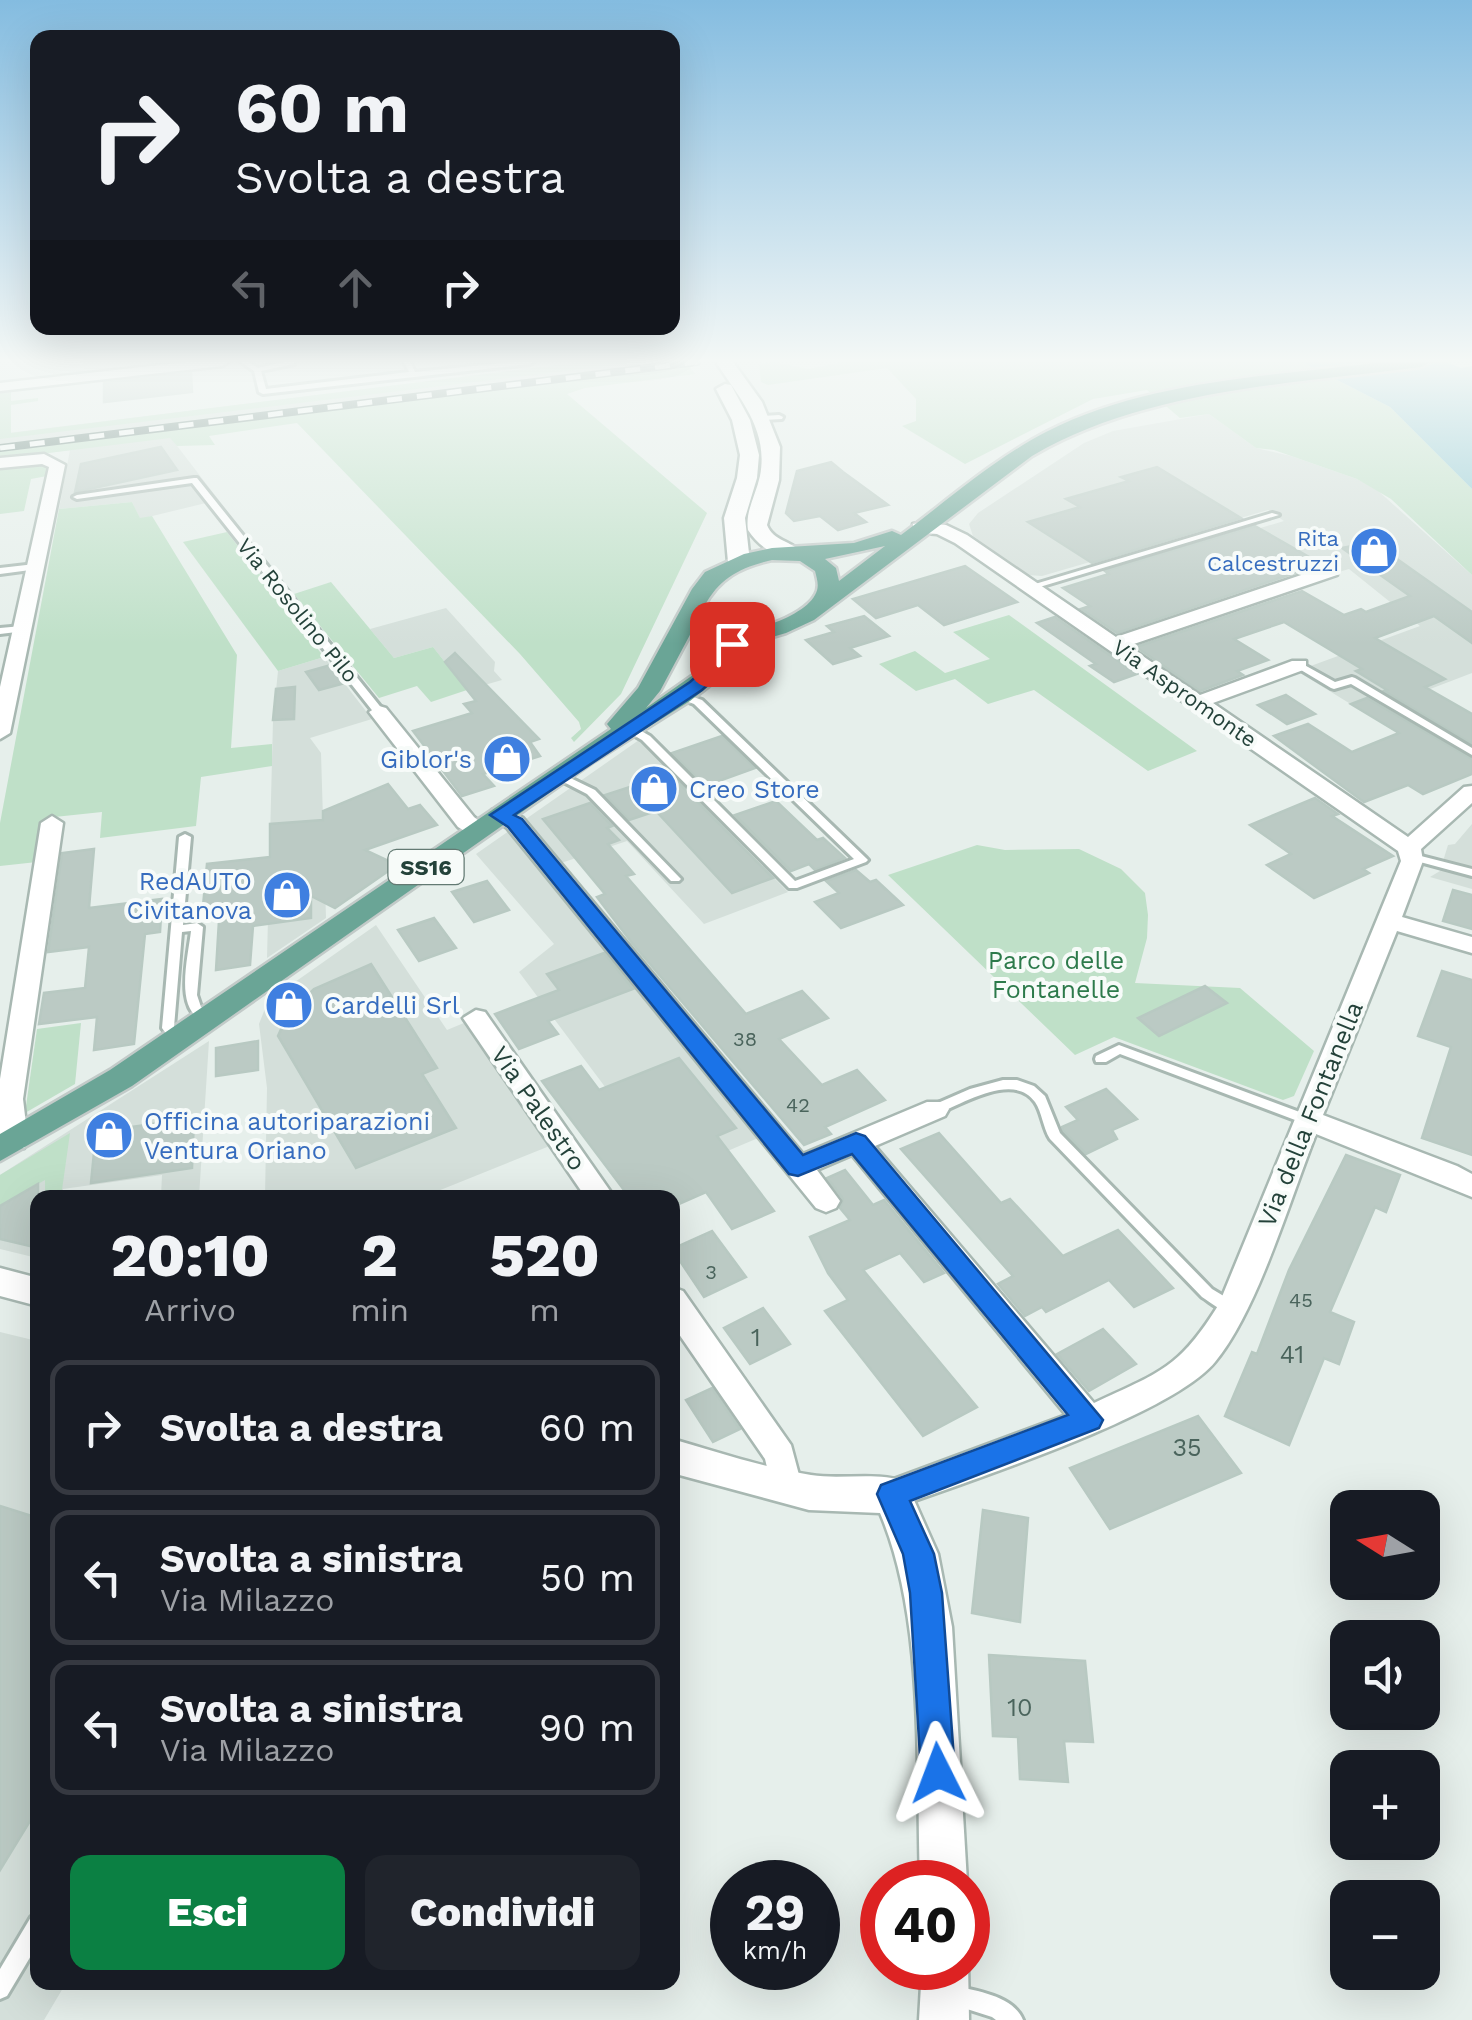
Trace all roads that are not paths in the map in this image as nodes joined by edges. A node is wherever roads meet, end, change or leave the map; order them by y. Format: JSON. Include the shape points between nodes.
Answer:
{"nodes":[{"id":1,"x":749,"y":456,"type":"edge"},
{"id":2,"x":770,"y":456,"type":"edge"},
{"id":3,"x":1020,"y":456,"type":"edge"},
{"id":4,"x":0,"y":463,"type":"edge"},
{"id":5,"x":980,"y":484,"type":"junction"},
{"id":6,"x":77,"y":497,"type":"dead end"},
{"id":7,"x":956,"y":502,"type":"junction"},
{"id":8,"x":1275,"y":515,"type":"dead end"},
{"id":9,"x":918,"y":528,"type":"junction"},
{"id":10,"x":961,"y":539,"type":"junction"},
{"id":11,"x":799,"y":554,"type":"junction"},
{"id":12,"x":739,"y":562,"type":"junction"},
{"id":13,"x":35,"y":567,"type":"junction"},
{"id":14,"x":1330,"y":571,"type":"dead end"},
{"id":15,"x":0,"y":572,"type":"edge"},
{"id":16,"x":1030,"y":586,"type":"junction"},
{"id":17,"x":826,"y":598,"type":"junction"},
{"id":18,"x":694,"y":609,"type":"junction"},
{"id":19,"x":22,"y":628,"type":"junction"},
{"id":20,"x":0,"y":631,"type":"edge"},
{"id":21,"x":737,"y":640,"type":"junction"},
{"id":22,"x":1114,"y":644,"type":"junction"},
{"id":23,"x":1300,"y":665,"type":"joint"},
{"id":24,"x":682,"y":696,"type":"junction"},
{"id":25,"x":1198,"y":702,"type":"junction"},
{"id":26,"x":380,"y":712,"type":"joint"},
{"id":27,"x":632,"y":730,"type":"junction"},
{"id":28,"x":0,"y":733,"type":"edge"},
{"id":29,"x":1472,"y":752,"type":"edge"},
{"id":30,"x":584,"y":757,"type":"junction"},
{"id":31,"x":558,"y":775,"type":"junction"},
{"id":32,"x":1472,"y":792,"type":"edge"},
{"id":33,"x":490,"y":822,"type":"junction"},
{"id":34,"x":52,"y":823,"type":"dead end"},
{"id":35,"x":185,"y":837,"type":"dead end"},
{"id":36,"x":1411,"y":853,"type":"junction"},
{"id":37,"x":1472,"y":873,"type":"edge"},
{"id":38,"x":675,"y":879,"type":"dead end"},
{"id":39,"x":1388,"y":921,"type":"junction"},
{"id":40,"x":176,"y":929,"type":"junction"},
{"id":41,"x":1472,"y":945,"type":"edge"},
{"id":42,"x":210,"y":1018,"type":"junction"},
{"id":43,"x":476,"y":1018,"type":"dead end"},
{"id":44,"x":178,"y":1040,"type":"junction"},
{"id":45,"x":1101,"y":1059,"type":"dead end"},
{"id":46,"x":936,"y":1109,"type":"joint"},
{"id":47,"x":1308,"y":1120,"type":"junction"},
{"id":48,"x":856,"y":1142,"type":"junction"},
{"id":49,"x":7,"y":1145,"type":"edge"},
{"id":50,"x":798,"y":1167,"type":"junction"},
{"id":51,"x":1472,"y":1186,"type":"edge"},
{"id":52,"x":596,"y":1190,"type":"edge"},
{"id":53,"x":826,"y":1201,"type":"dead end"},
{"id":54,"x":0,"y":1282,"type":"edge"},
{"id":55,"x":30,"y":1290,"type":"edge"},
{"id":56,"x":1232,"y":1308,"type":"junction"},
{"id":57,"x":680,"y":1311,"type":"edge"},
{"id":58,"x":1089,"y":1420,"type":"junction"},
{"id":59,"x":680,"y":1458,"type":"edge"},
{"id":60,"x":786,"y":1486,"type":"junction"},
{"id":61,"x":892,"y":1494,"type":"junction"},
{"id":62,"x":943,"y":1860,"type":"edge"},
{"id":63,"x":30,"y":1937,"type":"edge"},
{"id":64,"x":0,"y":1988,"type":"edge"},
{"id":65,"x":945,"y":1994,"type":"edge"},
{"id":66,"x":1013,"y":2020,"type":"edge"}],
"edges":[{"from":1,"to":12,"type":"street","via":[[734,523]]},
{"from":2,"to":11,"type":"street","via":[[757,526]]},
{"from":3,"to":5,"type":"main road"},
{"from":4,"to":13,"type":"street","via":[[37,458],[56,465]]},
{"from":5,"to":7,"type":"main road"},
{"from":5,"to":11,"type":"main road","via":[[892,537],[834,554]]},
{"from":6,"to":26,"type":"lane","name":"Via Rosolino Pilo","via":[[194,480]]},
{"from":7,"to":9,"type":"main road"},
{"from":7,"to":10,"type":"street","via":[[952,524]]},
{"from":8,"to":16,"type":"lane"},
{"from":9,"to":10,"type":"street","name":"Via Aspromonte"},
{"from":9,"to":17,"type":"main road"},
{"from":10,"to":16,"type":"street","name":"Via Aspromonte"},
{"from":11,"to":12,"type":"main road"},
{"from":11,"to":17,"type":"main road","via":[[825,568]]},
{"from":12,"to":18,"type":"main road","number":"SS16","via":[[713,577]]},
{"from":13,"to":15,"type":"lane"},
{"from":13,"to":19,"type":"street"},
{"from":14,"to":22,"type":"street"},
{"from":16,"to":22,"type":"street","name":"Via Aspromonte"},
{"from":17,"to":21,"type":"main road","via":[[780,630]]},
{"from":18,"to":21,"type":"main road","via":[[702,630]]},
{"from":18,"to":30,"type":"main road","number":"SS16","via":[[639,705]]},
{"from":19,"to":20,"type":"lane"},
{"from":19,"to":28,"type":"street"},
{"from":21,"to":24,"type":"main road","number":"SS16"},
{"from":22,"to":25,"type":"street","name":"Via Aspromonte"},
{"from":23,"to":25,"type":"street"},
{"from":23,"to":29,"type":"lane","via":[[1334,686],[1352,680]]},
{"from":24,"to":27,"type":"main road","number":"SS16"},
{"from":24,"to":27,"type":"lane","via":[[698,702],[862,860],[793,886]]},
{"from":25,"to":36,"type":"street","name":"Via Aspromonte"},
{"from":26,"to":33,"type":"street","name":"Via Rosolino Pilo","via":[[466,822]]},
{"from":27,"to":30,"type":"main road","number":"SS16"},
{"from":30,"to":31,"type":"main road","number":"SS16"},
{"from":31,"to":33,"type":"main road","number":"SS16"},
{"from":31,"to":38,"type":"lane","via":[[591,792]]},
{"from":32,"to":36,"type":"street","name":"Via della Fontanella"},
{"from":33,"to":42,"type":"main road","number":"SS16"},
{"from":33,"to":50,"type":"street","name":"Via Rosolino Pilo","via":[[515,823]]},
{"from":34,"to":49,"type":"street"},
{"from":35,"to":40,"type":"lane"},
{"from":36,"to":37,"type":"lane"},
{"from":36,"to":39,"type":"street","name":"Via della Fontanella"},
{"from":39,"to":41,"type":"street"},
{"from":39,"to":47,"type":"street","name":"Via della Fontanella"},
{"from":40,"to":42,"type":"lane","via":[[197,927],[191,995],[196,1009]]},
{"from":40,"to":44,"type":"lane","via":[[168,1028]]},
{"from":42,"to":44,"type":"main road","number":"SS16"},
{"from":43,"to":52,"type":"street","name":"Via Palestro"},
{"from":44,"to":49,"type":"main road","number":"SS16"},
{"from":45,"to":47,"type":"lane","via":[[1118,1049]]},
{"from":46,"to":48,"type":"street"},
{"from":46,"to":56,"type":"lane","via":[[1000,1085],[1030,1090],[1055,1136],[1206,1293]]},
{"from":47,"to":51,"type":"street"},
{"from":47,"to":56,"type":"street","name":"Via della Fontanella"},
{"from":48,"to":50,"type":"street"},
{"from":48,"to":58,"type":"street"},
{"from":50,"to":53,"type":"street","name":"Via Rosolino Pilo"},
{"from":54,"to":55,"type":"street"},
{"from":56,"to":58,"type":"street","name":"Via della Fontanella","via":[[1190,1369]]},
{"from":57,"to":60,"type":"street","via":[[780,1455]]},
{"from":58,"to":61,"type":"street","name":"Via della Fontanella"},
{"from":59,"to":60,"type":"street","name":"Via della Fontanella"},
{"from":60,"to":61,"type":"street","name":"Via della Fontanella","via":[[842,1496]]},
{"from":61,"to":62,"type":"street","via":[[918,1554],[931,1627]]},
{"from":63,"to":64,"type":"lane"},
{"from":65,"to":66,"type":"lane","via":[[997,2008]]}]}
